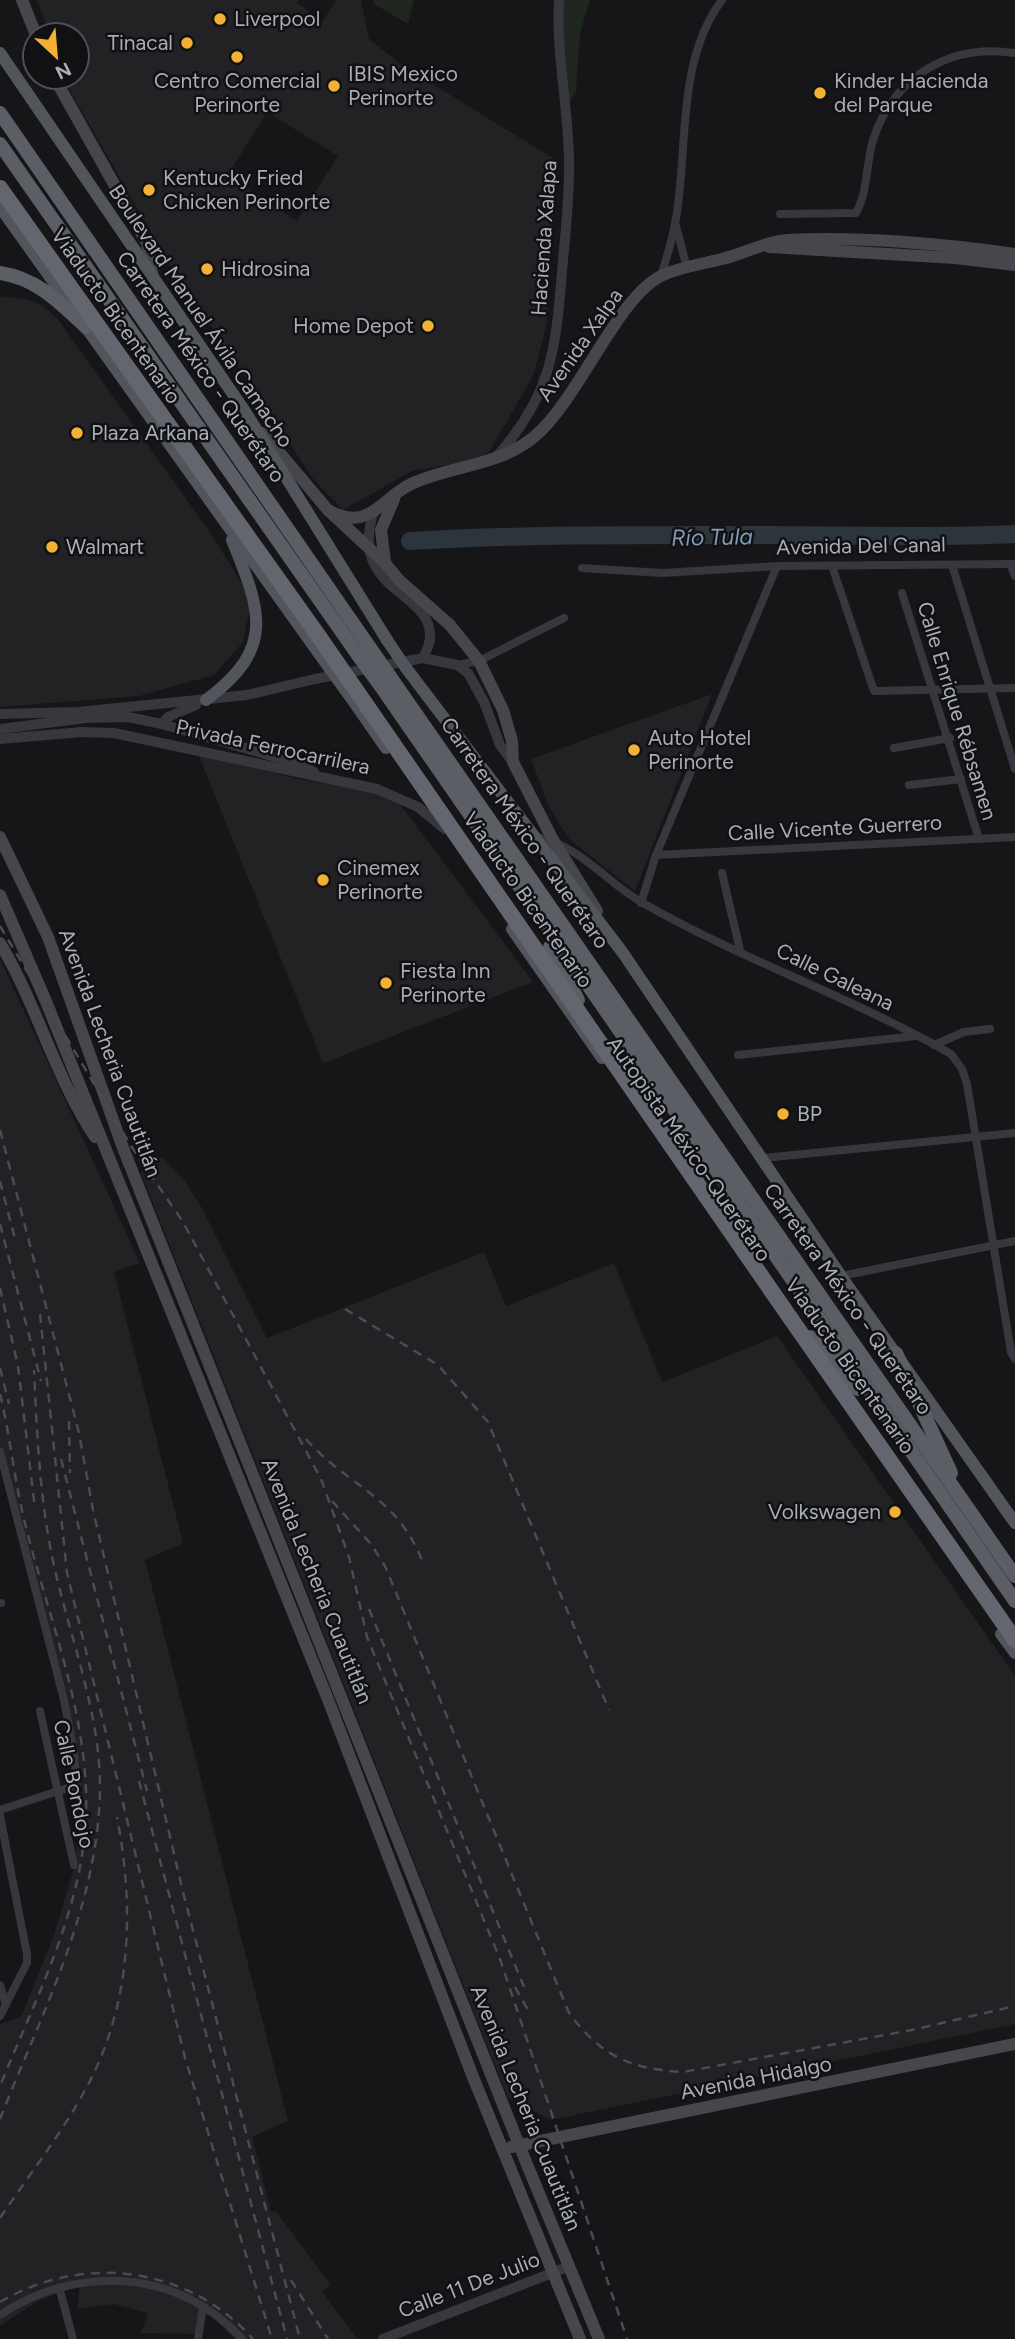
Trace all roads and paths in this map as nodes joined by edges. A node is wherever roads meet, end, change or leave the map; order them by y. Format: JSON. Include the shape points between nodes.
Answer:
{"nodes":[{"id":1,"x":22,"y":0,"type":"edge"},
{"id":2,"x":559,"y":0,"type":"edge"},
{"id":3,"x":722,"y":0,"type":"edge"},
{"id":4,"x":30,"y":21,"type":"edge"},
{"id":5,"x":0,"y":53,"type":"edge"},
{"id":6,"x":1015,"y":53,"type":"edge"},
{"id":7,"x":62,"y":91,"type":"edge"},
{"id":8,"x":0,"y":113,"type":"edge"},
{"id":9,"x":0,"y":144,"type":"edge"},
{"id":10,"x":0,"y":188,"type":"edge"},
{"id":11,"x":0,"y":207,"type":"edge"},
{"id":12,"x":780,"y":214,"type":"dead end"},
{"id":13,"x":676,"y":223,"type":"junction"},
{"id":14,"x":960,"y":253,"type":"junction"},
{"id":15,"x":1015,"y":254,"type":"edge"},
{"id":16,"x":1015,"y":265,"type":"edge"},
{"id":17,"x":687,"y":268,"type":"junction"},
{"id":18,"x":0,"y":273,"type":"edge"},
{"id":19,"x":661,"y":276,"type":"junction"},
{"id":20,"x":153,"y":278,"type":"junction"},
{"id":21,"x":86,"y":327,"type":"junction"},
{"id":22,"x":246,"y":413,"type":"junction"},
{"id":23,"x":493,"y":461,"type":"junction"},
{"id":24,"x":395,"y":496,"type":"junction"},
{"id":25,"x":328,"y":510,"type":"junction"},
{"id":26,"x":374,"y":511,"type":"junction"},
{"id":27,"x":224,"y":520,"type":"junction"},
{"id":28,"x":368,"y":548,"type":"junction"},
{"id":29,"x":385,"y":563,"type":"junction"},
{"id":30,"x":1013,"y":564,"type":"edge"},
{"id":31,"x":952,"y":565,"type":"junction"},
{"id":32,"x":777,"y":566,"type":"junction"},
{"id":33,"x":832,"y":566,"type":"junction"},
{"id":34,"x":582,"y":568,"type":"dead end"},
{"id":35,"x":1015,"y":576,"type":"edge"},
{"id":36,"x":902,"y":593,"type":"dead end"},
{"id":37,"x":564,"y":618,"type":"dead end"},
{"id":38,"x":364,"y":652,"type":"junction"},
{"id":39,"x":423,"y":658,"type":"junction"},
{"id":40,"x":479,"y":661,"type":"junction"},
{"id":41,"x":457,"y":666,"type":"junction"},
{"id":42,"x":385,"y":682,"type":"junction"},
{"id":43,"x":1015,"y":688,"type":"edge"},
{"id":44,"x":993,"y":689,"type":"junction"},
{"id":45,"x":935,"y":691,"type":"junction"},
{"id":46,"x":206,"y":700,"type":"junction"},
{"id":47,"x":0,"y":714,"type":"edge"},
{"id":48,"x":163,"y":724,"type":"junction"},
{"id":49,"x":0,"y":729,"type":"edge"},
{"id":50,"x":950,"y":738,"type":"junction"},
{"id":51,"x":0,"y":740,"type":"edge"},
{"id":52,"x":894,"y":748,"type":"dead end"},
{"id":53,"x":513,"y":762,"type":"junction"},
{"id":54,"x":1015,"y":769,"type":"edge"},
{"id":55,"x":961,"y":779,"type":"junction"},
{"id":56,"x":332,"y":781,"type":"junction"},
{"id":57,"x":909,"y":785,"type":"dead end"},
{"id":58,"x":444,"y":829,"type":"junction"},
{"id":59,"x":0,"y":837,"type":"edge"},
{"id":60,"x":535,"y":837,"type":"junction"},
{"id":61,"x":1015,"y":837,"type":"edge"},
{"id":62,"x":979,"y":839,"type":"junction"},
{"id":63,"x":553,"y":841,"type":"junction"},
{"id":64,"x":656,"y":855,"type":"junction"},
{"id":65,"x":722,"y":873,"type":"dead end"},
{"id":66,"x":521,"y":893,"type":"junction"},
{"id":67,"x":0,"y":895,"type":"edge"},
{"id":68,"x":641,"y":902,"type":"junction"},
{"id":69,"x":0,"y":943,"type":"edge"},
{"id":70,"x":740,"y":950,"type":"junction"},
{"id":71,"x":623,"y":953,"type":"junction"},
{"id":72,"x":990,"y":1029,"type":"dead end"},
{"id":73,"x":916,"y":1036,"type":"junction"},
{"id":74,"x":934,"y":1045,"type":"junction"},
{"id":75,"x":738,"y":1055,"type":"dead end"},
{"id":76,"x":626,"y":1093,"type":"junction"},
{"id":77,"x":1015,"y":1133,"type":"edge"},
{"id":78,"x":976,"y":1137,"type":"junction"},
{"id":79,"x":107,"y":1154,"type":"junction"},
{"id":80,"x":763,"y":1158,"type":"junction"},
{"id":81,"x":1015,"y":1241,"type":"edge"},
{"id":82,"x":992,"y":1244,"type":"junction"},
{"id":83,"x":841,"y":1276,"type":"junction"},
{"id":84,"x":760,"y":1278,"type":"junction"},
{"id":85,"x":896,"y":1353,"type":"junction"},
{"id":86,"x":1015,"y":1359,"type":"edge"},
{"id":87,"x":895,"y":1430,"type":"junction"},
{"id":88,"x":0,"y":1452,"type":"edge"},
{"id":89,"x":968,"y":1509,"type":"junction"},
{"id":90,"x":1015,"y":1523,"type":"edge"},
{"id":91,"x":1015,"y":1576,"type":"edge"},
{"id":92,"x":1015,"y":1601,"type":"edge"},
{"id":93,"x":1015,"y":1640,"type":"edge"},
{"id":94,"x":1015,"y":1653,"type":"edge"},
{"id":95,"x":341,"y":1691,"type":"junction"},
{"id":96,"x":327,"y":1697,"type":"junction"},
{"id":97,"x":40,"y":1711,"type":"dead end"},
{"id":98,"x":60,"y":1791,"type":"junction"},
{"id":99,"x":0,"y":1810,"type":"edge"},
{"id":100,"x":0,"y":1816,"type":"edge"},
{"id":101,"x":74,"y":1865,"type":"dead end"},
{"id":102,"x":0,"y":1985,"type":"edge"},
{"id":103,"x":3,"y":2011,"type":"edge"},
{"id":104,"x":1015,"y":2044,"type":"edge"},
{"id":105,"x":519,"y":2145,"type":"junction"},
{"id":106,"x":504,"y":2150,"type":"junction"},
{"id":107,"x":569,"y":2266,"type":"junction"},
{"id":108,"x":554,"y":2272,"type":"junction"},
{"id":109,"x":59,"y":2287,"type":"junction"},
{"id":110,"x":203,"y":2307,"type":"junction"},
{"id":111,"x":0,"y":2315,"type":"edge"},
{"id":112,"x":73,"y":2339,"type":"edge"},
{"id":113,"x":198,"y":2339,"type":"edge"},
{"id":114,"x":242,"y":2339,"type":"edge"},
{"id":115,"x":383,"y":2339,"type":"edge"},
{"id":116,"x":580,"y":2339,"type":"edge"},
{"id":117,"x":600,"y":2339,"type":"edge"}],
"edges":[{"from":1,"to":4,"type":"main road"},
{"from":2,"to":23,"type":"street","name":"Hacienda Xalapa","via":[[557,38],[569,159],[556,333],[539,398],[518,433]]},
{"from":3,"to":13,"type":"street","via":[[701,41],[684,114]]},
{"from":5,"to":20,"type":"main road","name":"Boulevard Manuel Ávila Camacho"},
{"from":6,"to":12,"type":"street","via":[[964,52],[920,72],[894,101],[874,138],[856,213]]},
{"from":7,"to":20,"type":"main road","via":[[147,243]]},
{"from":8,"to":38,"type":"highway","name":"Carretera México - Querétaro"},
{"from":9,"to":38,"type":"highway","name":"Carretera México - Querétaro"},
{"from":10,"to":84,"type":"highway","name":"Viaducto Bicentenario","bridge":true,"via":[[490,881]]},
{"from":11,"to":21,"type":"main road"},
{"from":13,"to":17,"type":"street"},
{"from":13,"to":19,"type":"street"},
{"from":14,"to":15,"type":"main road","name":"Avenida Xalpa"},
{"from":14,"to":16,"type":"main road","name":"Avenida Xalpa"},
{"from":14,"to":17,"type":"main road","name":"Avenida Xalpa","via":[[785,240]]},
{"from":17,"to":19,"type":"main road","name":"Avenida Xalpa"},
{"from":18,"to":21,"type":"highway","via":[[45,289]]},
{"from":19,"to":23,"type":"main road","name":"Avenida Xalpa","via":[[632,302],[553,416],[520,447]]},
{"from":20,"to":22,"type":"main road","name":"Boulevard Manuel Ávila Camacho"},
{"from":21,"to":27,"type":"main road"},
{"from":22,"to":25,"type":"main road"},
{"from":22,"to":60,"type":"main road","name":"Boulevard Manuel Ávila Camacho","bridge":true,"via":[[406,668]]},
{"from":23,"to":24,"type":"main road","name":"Avenida Xalpa","via":[[420,480]]},
{"from":24,"to":26,"type":"main road","name":"Avenida Xalpa"},
{"from":24,"to":29,"type":"main road","via":[[381,530]]},
{"from":25,"to":26,"type":"main road","name":"Avenida Xalpa","via":[[348,518]]},
{"from":25,"to":28,"type":"main road"},
{"from":26,"to":28,"type":"street"},
{"from":27,"to":46,"type":"main road","via":[[257,608],[256,636],[247,661],[232,681]]},
{"from":27,"to":58,"type":"main road","name":"Autopista México-Querétaro","bridge":true},
{"from":28,"to":29,"type":"main road"},
{"from":28,"to":39,"type":"street","via":[[383,579],[428,625],[430,636]]},
{"from":29,"to":40,"type":"main road","via":[[450,625]]},
{"from":30,"to":31,"type":"street","name":"Avenida Del Canal"},
{"from":30,"to":35,"type":"street"},
{"from":31,"to":33,"type":"street","name":"Avenida Del Canal"},
{"from":31,"to":44,"type":"street"},
{"from":32,"to":33,"type":"street","name":"Avenida Del Canal"},
{"from":32,"to":34,"type":"street","name":"Avenida Del Canal","via":[[663,573]]},
{"from":32,"to":64,"type":"street"},
{"from":33,"to":45,"type":"street","via":[[874,691]]},
{"from":36,"to":45,"type":"street","name":"Calle Enrique Rébsamen"},
{"from":37,"to":40,"type":"street"},
{"from":38,"to":42,"type":"highway","name":"Carretera México - Querétaro","bridge":true},
{"from":39,"to":41,"type":"street"},
{"from":39,"to":46,"type":"street","name":"Privada Ferrocarrilera"},
{"from":40,"to":41,"type":"street"},
{"from":40,"to":53,"type":"main road","via":[[503,710]]},
{"from":41,"to":53,"type":"street","via":[[474,682],[500,745]]},
{"from":42,"to":66,"type":"highway","name":"Carretera México - Querétaro"},
{"from":42,"to":89,"type":"highway","name":"Carretera México - Querétaro"},
{"from":43,"to":44,"type":"street"},
{"from":44,"to":45,"type":"street"},
{"from":44,"to":54,"type":"street"},
{"from":45,"to":50,"type":"street","name":"Calle Enrique Rébsamen"},
{"from":46,"to":47,"type":"street","name":"Privada Ferrocarrilera"},
{"from":46,"to":48,"type":"street"},
{"from":48,"to":49,"type":"street","via":[[128,717],[86,718]]},
{"from":48,"to":56,"type":"street","via":[[293,762]]},
{"from":50,"to":52,"type":"street"},
{"from":50,"to":55,"type":"street","name":"Calle Enrique Rébsamen"},
{"from":51,"to":56,"type":"street","name":"Privada Ferrocarrilera","via":[[114,733]]},
{"from":53,"to":63,"type":"main road"},
{"from":55,"to":57,"type":"street"},
{"from":55,"to":62,"type":"street","name":"Calle Enrique Rébsamen"},
{"from":56,"to":58,"type":"street","name":"Privada Ferrocarrilera","via":[[398,795]]},
{"from":58,"to":76,"type":"main road","name":"Autopista México-Querétaro"},
{"from":59,"to":95,"type":"main road","name":"Avenida Lecheria Cuautitlán","via":[[48,937],[104,1099]]},
{"from":60,"to":63,"type":"street","name":"Calle Galeana"},
{"from":60,"to":71,"type":"main road"},
{"from":61,"to":62,"type":"street","name":"Calle Vicente Guerrero"},
{"from":62,"to":64,"type":"street","name":"Calle Vicente Guerrero"},
{"from":63,"to":68,"type":"street","name":"Calle Galeana","via":[[583,856]]},
{"from":63,"to":71,"type":"main road"},
{"from":64,"to":68,"type":"street"},
{"from":65,"to":70,"type":"street"},
{"from":66,"to":76,"type":"highway"},
{"from":66,"to":87,"type":"highway","name":"Carretera México - Querétaro"},
{"from":67,"to":79,"type":"main road","name":"Avenida Lecheria Cuautitlán"},
{"from":68,"to":70,"type":"street","name":"Calle Galeana"},
{"from":69,"to":79,"type":"main road","via":[[23,982],[80,1115]]},
{"from":70,"to":73,"type":"street","name":"Calle Galeana"},
{"from":71,"to":80,"type":"main road"},
{"from":72,"to":74,"type":"street","via":[[964,1032]]},
{"from":73,"to":74,"type":"street","name":"Calle Galeana"},
{"from":73,"to":75,"type":"street"},
{"from":74,"to":78,"type":"street","name":"Calle Galeana","via":[[951,1054],[962,1069]]},
{"from":76,"to":84,"type":"main road","name":"Autopista México-Querétaro"},
{"from":77,"to":78,"type":"street"},
{"from":78,"to":80,"type":"street"},
{"from":78,"to":82,"type":"street","name":"Calle Galeana"},
{"from":79,"to":96,"type":"main road","name":"Avenida Lecheria Cuautitlán"},
{"from":80,"to":83,"type":"main road"},
{"from":81,"to":82,"type":"street"},
{"from":82,"to":83,"type":"street"},
{"from":82,"to":86,"type":"street","name":"Calle Galeana"},
{"from":83,"to":85,"type":"main road"},
{"from":84,"to":87,"type":"highway"},
{"from":84,"to":93,"type":"highway","name":"Viaducto Bicentenario","bridge":true},
{"from":84,"to":94,"type":"main road","name":"Autopista México-Querétaro"},
{"from":85,"to":89,"type":"highway"},
{"from":85,"to":90,"type":"main road"},
{"from":87,"to":92,"type":"highway","name":"Carretera México - Querétaro"},
{"from":88,"to":98,"type":"street","via":[[74,1753],[76,1785]]},
{"from":89,"to":91,"type":"highway","name":"Carretera México - Querétaro"},
{"from":95,"to":96,"type":"main road"},
{"from":95,"to":105,"type":"main road","name":"Avenida Lecheria Cuautitlán"},
{"from":96,"to":106,"type":"main road","name":"Avenida Lecheria Cuautitlán"},
{"from":97,"to":98,"type":"street","name":"Calle Bondojo"},
{"from":98,"to":99,"type":"street"},
{"from":98,"to":101,"type":"street","name":"Calle Bondojo"},
{"from":100,"to":103,"type":"street","via":[[27,1954]]},
{"from":102,"to":103,"type":"street"},
{"from":104,"to":105,"type":"main road","name":"Avenida Hidalgo"},
{"from":105,"to":106,"type":"main road","name":"Avenida Hidalgo"},
{"from":105,"to":107,"type":"main road","name":"Avenida Lecheria Cuautitlán"},
{"from":106,"to":108,"type":"main road","name":"Avenida Lecheria Cuautitlán"},
{"from":107,"to":108,"type":"street","name":"Calle 11 De Julio"},
{"from":107,"to":117,"type":"main road","name":"Avenida Lecheria Cuautitlán"},
{"from":108,"to":115,"type":"street","name":"Calle 11 De Julio"},
{"from":108,"to":116,"type":"main road","name":"Avenida Lecheria Cuautitlán"},
{"from":109,"to":110,"type":"street","via":[[85,2280],[128,2282],[159,2287]]},
{"from":109,"to":111,"type":"street"},
{"from":109,"to":112,"type":"street"},
{"from":110,"to":113,"type":"street"},
{"from":110,"to":114,"type":"street"}]}
